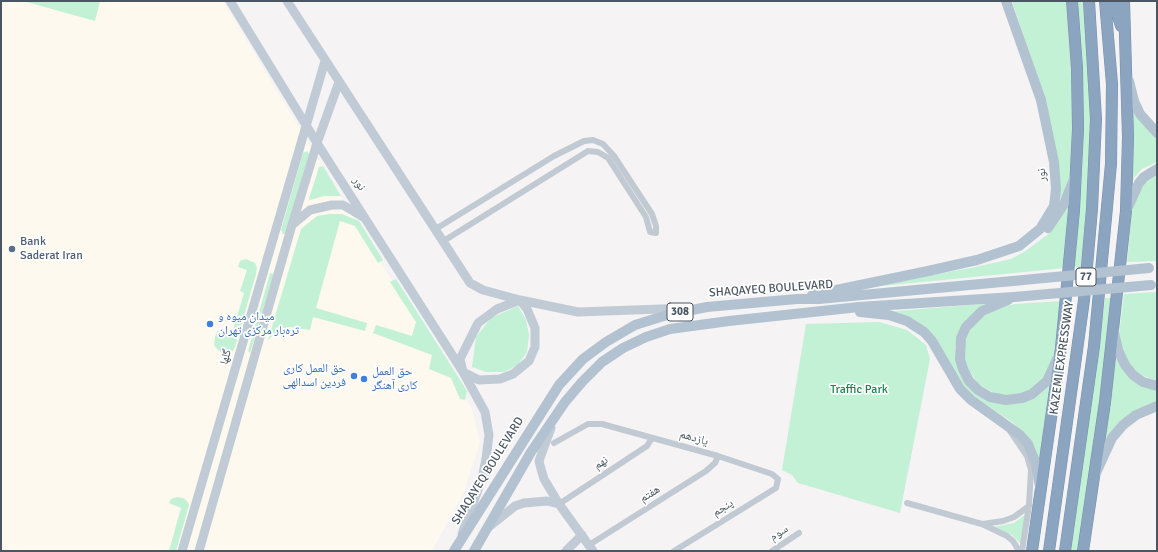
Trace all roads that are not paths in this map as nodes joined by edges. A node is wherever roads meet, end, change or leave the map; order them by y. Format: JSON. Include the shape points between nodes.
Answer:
{"nodes":[{"id":1,"x":230,"y":1,"type":"edge"},
{"id":2,"x":287,"y":1,"type":"edge"},
{"id":3,"x":1006,"y":1,"type":"edge"},
{"id":4,"x":1072,"y":1,"type":"edge"},
{"id":5,"x":1090,"y":1,"type":"edge"},
{"id":6,"x":1105,"y":1,"type":"edge"},
{"id":7,"x":1113,"y":1,"type":"edge"},
{"id":8,"x":1124,"y":1,"type":"edge"},
{"id":9,"x":1125,"y":38,"type":"junction"},
{"id":10,"x":325,"y":61,"type":"junction"},
{"id":11,"x":1126,"y":69,"type":"junction"},
{"id":12,"x":339,"y":82,"type":"junction"},
{"id":13,"x":306,"y":124,"type":"junction"},
{"id":14,"x":1157,"y":133,"type":"edge"},
{"id":15,"x":317,"y":143,"type":"junction"},
{"id":16,"x":1077,"y":169,"type":"junction"},
{"id":17,"x":1157,"y":169,"type":"edge"},
{"id":18,"x":1126,"y":211,"type":"junction"},
{"id":19,"x":365,"y":219,"type":"junction"},
{"id":20,"x":292,"y":225,"type":"junction"},
{"id":21,"x":434,"y":230,"type":"junction"},
{"id":22,"x":442,"y":242,"type":"junction"},
{"id":23,"x":1154,"y":268,"type":"edge"},
{"id":24,"x":928,"y":271,"type":"junction"},
{"id":25,"x":1155,"y":285,"type":"edge"},
{"id":26,"x":1014,"y":297,"type":"junction"},
{"id":27,"x":797,"y":298,"type":"junction"},
{"id":28,"x":520,"y":300,"type":"junction"},
{"id":29,"x":707,"y":307,"type":"junction"},
{"id":30,"x":835,"y":310,"type":"junction"},
{"id":31,"x":1114,"y":331,"type":"junction"},
{"id":32,"x":1061,"y":348,"type":"junction"},
{"id":33,"x":234,"y":370,"type":"junction"},
{"id":34,"x":249,"y":375,"type":"junction"},
{"id":35,"x":464,"y":376,"type":"junction"},
{"id":36,"x":1157,"y":386,"type":"edge"},
{"id":37,"x":1157,"y":406,"type":"edge"},
{"id":38,"x":555,"y":416,"type":"junction"},
{"id":39,"x":1005,"y":423,"type":"junction"},
{"id":40,"x":216,"y":435,"type":"junction"},
{"id":41,"x":652,"y":438,"type":"junction"},
{"id":42,"x":230,"y":440,"type":"junction"},
{"id":43,"x":554,"y":443,"type":"dead end"},
{"id":44,"x":718,"y":456,"type":"junction"},
{"id":45,"x":778,"y":479,"type":"joint"},
{"id":46,"x":1093,"y":480,"type":"junction"},
{"id":47,"x":200,"y":488,"type":"junction"},
{"id":48,"x":1040,"y":491,"type":"junction"},
{"id":49,"x":215,"y":493,"type":"junction"},
{"id":50,"x":907,"y":502,"type":"dead end"},
{"id":51,"x":559,"y":504,"type":"junction"},
{"id":52,"x":1029,"y":505,"type":"junction"},
{"id":53,"x":982,"y":524,"type":"junction"},
{"id":54,"x":487,"y":528,"type":"junction"},
{"id":55,"x":799,"y":533,"type":"dead end"},
{"id":56,"x":582,"y":535,"type":"junction"},
{"id":57,"x":591,"y":548,"type":"edge"},
{"id":58,"x":455,"y":549,"type":"edge"},
{"id":59,"x":182,"y":551,"type":"edge"},
{"id":60,"x":199,"y":551,"type":"edge"},
{"id":61,"x":474,"y":551,"type":"edge"},
{"id":62,"x":566,"y":551,"type":"edge"},
{"id":63,"x":674,"y":551,"type":"edge"},
{"id":64,"x":772,"y":551,"type":"edge"},
{"id":65,"x":1021,"y":551,"type":"edge"},
{"id":66,"x":1032,"y":551,"type":"edge"},
{"id":67,"x":1049,"y":551,"type":"edge"},
{"id":68,"x":1065,"y":551,"type":"edge"},
{"id":69,"x":1083,"y":551,"type":"edge"}],
"edges":[{"from":1,"to":13,"type":"main road","name":"نور"},
{"from":2,"to":10,"type":"main road"},
{"from":3,"to":24,"type":"main road","name":"نور","via":[[1041,100],[1054,162],[1054,206],[1040,229],[1018,246],[978,260]]},
{"from":4,"to":16,"type":"highway","name":"KAZEMI EXPRESSWAY","via":[[1077,68]]},
{"from":5,"to":67,"type":"highway","name":"KAZEMI EXPRESSWAY","number":"77","via":[[1096,120],[1092,209],[1084,300]]},
{"from":6,"to":68,"type":"highway","number":"77","via":[[1112,84],[1111,164],[1094,346]]},
{"from":7,"to":9,"type":"highway"},
{"from":8,"to":9,"type":"highway"},
{"from":9,"to":11,"type":"highway"},
{"from":10,"to":12,"type":"main road"},
{"from":10,"to":13,"type":"main road","name":"گلها"},
{"from":11,"to":14,"type":"main road","via":[[1140,114]]},
{"from":11,"to":18,"type":"highway"},
{"from":12,"to":15,"type":"main road"},
{"from":12,"to":21,"type":"main road"},
{"from":13,"to":15,"type":"main road","name":"نور"},
{"from":13,"to":33,"type":"main road","name":"گلها"},
{"from":15,"to":19,"type":"main road","name":"نور"},
{"from":15,"to":20,"type":"main road"},
{"from":16,"to":24,"type":"main road","via":[[1068,195],[1056,217],[1045,232],[1027,248],[998,260]]},
{"from":16,"to":32,"type":"highway","name":"KAZEMI EXPRESSWAY"},
{"from":17,"to":18,"type":"main road","via":[[1139,183]]},
{"from":18,"to":31,"type":"highway"},
{"from":19,"to":20,"type":"main road","via":[[343,205],[332,205],[310,210]]},
{"from":19,"to":35,"type":"main road","name":"نور"},
{"from":20,"to":34,"type":"main road"},
{"from":21,"to":22,"type":"main road"},
{"from":21,"to":22,"type":"street","via":[[554,156],[584,141],[593,140],[603,144],[614,156],[652,214],[656,226],[656,233],[650,232],[646,217],[608,158],[598,152],[588,151]]},
{"from":22,"to":28,"type":"main road","via":[[470,283],[483,290]]},
{"from":23,"to":27,"type":"main road","name":"SHAQAYEQ BOULEVARD","number":"308","bridge":true,"via":[[818,299]]},
{"from":24,"to":27,"type":"main road"},
{"from":25,"to":26,"type":"main road","number":"308","bridge":true},
{"from":26,"to":30,"type":"main road","number":"308"},
{"from":26,"to":32,"type":"main road","via":[[982,311],[966,326],[960,348],[963,368],[969,381],[990,397],[1006,400],[1022,398],[1032,394],[1047,381]]},
{"from":27,"to":29,"type":"main road","name":"SHAQAYEQ BOULEVARD","number":"308"},
{"from":28,"to":29,"type":"main road","via":[[578,312]]},
{"from":28,"to":35,"type":"main road","via":[[496,309],[478,323],[460,359]]},
{"from":28,"to":35,"type":"main road","via":[[535,328],[535,347],[529,361],[513,374],[500,379],[478,380]]},
{"from":29,"to":58,"type":"main road","name":"SHAQAYEQ BOULEVARD","number":"308","via":[[666,315],[635,326],[606,342],[584,359],[559,385]]},
{"from":30,"to":38,"type":"main road","number":"308","via":[[670,329],[646,337],[602,362]]},
{"from":30,"to":39,"type":"main road","via":[[889,315],[916,326],[932,341],[960,389],[971,400]]},
{"from":31,"to":36,"type":"main road","via":[[1118,350],[1133,375],[1143,382]]},
{"from":31,"to":46,"type":"highway"},
{"from":32,"to":48,"type":"highway","name":"KAZEMI EXPRESSWAY"},
{"from":33,"to":34,"type":"main road"},
{"from":33,"to":40,"type":"main road","name":"گلها"},
{"from":34,"to":42,"type":"main road"},
{"from":35,"to":58,"type":"main road","name":"نور","via":[[485,412],[489,435],[482,479]]},
{"from":37,"to":46,"type":"main road","via":[[1136,415],[1122,425],[1112,438]]},
{"from":38,"to":51,"type":"main road","via":[[539,461],[544,479]]},
{"from":38,"to":54,"type":"main road"},
{"from":39,"to":48,"type":"main road","via":[[1020,435],[1032,451]]},
{"from":39,"to":52,"type":"street","via":[[1027,456],[1031,470]]},
{"from":40,"to":42,"type":"main road"},
{"from":40,"to":47,"type":"main road","name":"گلها"},
{"from":41,"to":43,"type":"street","name":"یازدهم","via":[[602,424],[588,424]]},
{"from":41,"to":44,"type":"street","name":"یازدهم"},
{"from":41,"to":51,"type":"street","name":"نهم","via":[[647,446]]},
{"from":42,"to":49,"type":"main road"},
{"from":44,"to":45,"type":"street","name":"یازدهم","via":[[772,474]]},
{"from":44,"to":57,"type":"street","name":"هفتم","via":[[715,463],[706,471]]},
{"from":45,"to":63,"type":"street","name":"پنجم","via":[[776,488]]},
{"from":46,"to":69,"type":"highway"},
{"from":47,"to":49,"type":"main road"},
{"from":47,"to":59,"type":"main road","name":"گلها"},
{"from":48,"to":66,"type":"highway","name":"KAZEMI EXPRESSWAY"},
{"from":49,"to":60,"type":"main road"},
{"from":50,"to":53,"type":"street"},
{"from":51,"to":54,"type":"main road","via":[[547,501],[524,503],[510,510]]},
{"from":51,"to":56,"type":"main road"},
{"from":52,"to":53,"type":"street","via":[[1014,517]]},
{"from":52,"to":65,"type":"street"},
{"from":53,"to":65,"type":"street","via":[[1007,536]]},
{"from":54,"to":61,"type":"main road"},
{"from":55,"to":64,"type":"street","name":"سوم"},
{"from":56,"to":57,"type":"main road"},
{"from":56,"to":62,"type":"main road"}]}
